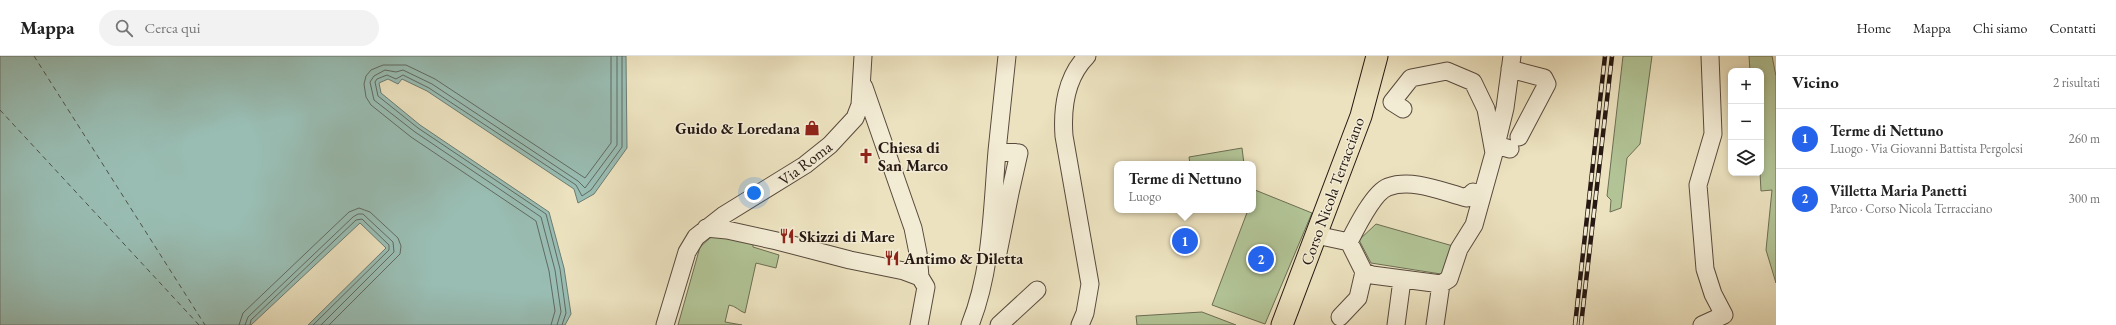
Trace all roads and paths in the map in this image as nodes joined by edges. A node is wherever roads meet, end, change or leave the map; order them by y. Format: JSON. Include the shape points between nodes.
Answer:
{"nodes":[{"id":1,"x":863,"y":56,"type":"edge"},
{"id":2,"x":1007,"y":56,"type":"edge"},
{"id":3,"x":1087,"y":56,"type":"edge"},
{"id":4,"x":1377,"y":56,"type":"edge"},
{"id":5,"x":1710,"y":56,"type":"edge"},
{"id":6,"x":1511,"y":62,"type":"edge"},
{"id":7,"x":862,"y":81,"type":"junction"},
{"id":8,"x":1403,"y":109,"type":"dead end"},
{"id":9,"x":1505,"y":146,"type":"junction"},
{"id":10,"x":1473,"y":192,"type":"dead end"},
{"id":11,"x":706,"y":228,"type":"junction"},
{"id":12,"x":1316,"y":235,"type":"junction"},
{"id":13,"x":1344,"y":242,"type":"junction"},
{"id":14,"x":1364,"y":272,"type":"junction"},
{"id":15,"x":920,"y":277,"type":"junction"},
{"id":16,"x":1402,"y":280,"type":"junction"},
{"id":17,"x":1441,"y":284,"type":"junction"},
{"id":18,"x":1038,"y":290,"type":"dead end"},
{"id":19,"x":1340,"y":317,"type":"dead end"},
{"id":20,"x":666,"y":325,"type":"edge"},
{"id":21,"x":908,"y":325,"type":"edge"},
{"id":22,"x":919,"y":325,"type":"edge"},
{"id":23,"x":970,"y":325,"type":"edge"},
{"id":24,"x":999,"y":325,"type":"edge"},
{"id":25,"x":1080,"y":325,"type":"edge"},
{"id":26,"x":1282,"y":325,"type":"edge"},
{"id":27,"x":1396,"y":325,"type":"edge"},
{"id":28,"x":1435,"y":325,"type":"edge"},
{"id":29,"x":1702,"y":325,"type":"edge"}],
"edges":[{"from":1,"to":7,"type":"street","name":"Via Roma"},
{"from":2,"to":23,"type":"street","via":[[997,151],[1019,154],[1002,193],[998,254],[987,258],[986,276]]},
{"from":3,"to":25,"type":"street","via":[[1075,70],[1062,114],[1090,284],[1085,313]]},
{"from":4,"to":12,"type":"main road","name":"Corso Nicola Terracciano","via":[[1361,116]]},
{"from":5,"to":29,"type":"street","via":[[1713,134],[1698,185],[1705,268],[1713,294],[1724,315]]},
{"from":6,"to":9,"type":"street","via":[[1505,108]]},
{"from":6,"to":9,"type":"street","via":[[1544,78],[1547,84]]},
{"from":7,"to":11,"type":"street","name":"Via Roma","via":[[860,105],[855,118],[830,145],[787,178]]},
{"from":7,"to":15,"type":"street","via":[[913,228]]},
{"from":8,"to":9,"type":"street","via":[[1392,102],[1411,78],[1447,71],[1473,82]]},
{"from":9,"to":17,"type":"street","via":[[1474,225],[1459,249],[1450,279]]},
{"from":10,"to":13,"type":"street","via":[[1467,198],[1414,184],[1387,187],[1366,208]]},
{"from":11,"to":15,"type":"street","via":[[748,235],[904,271]]},
{"from":11,"to":20,"type":"street","name":"Via Roma","via":[[696,237],[687,252]]},
{"from":12,"to":13,"type":"street"},
{"from":12,"to":26,"type":"main road","name":"Corso Nicola Terracciano"},
{"from":13,"to":14,"type":"street"},
{"from":14,"to":16,"type":"street","via":[[1372,276]]},
{"from":14,"to":19,"type":"street","via":[[1358,298]]},
{"from":15,"to":21,"type":"street"},
{"from":15,"to":22,"type":"street","via":[[926,287]]},
{"from":16,"to":17,"type":"street"},
{"from":16,"to":27,"type":"street"},
{"from":17,"to":28,"type":"street"},
{"from":18,"to":24,"type":"street"}]}
